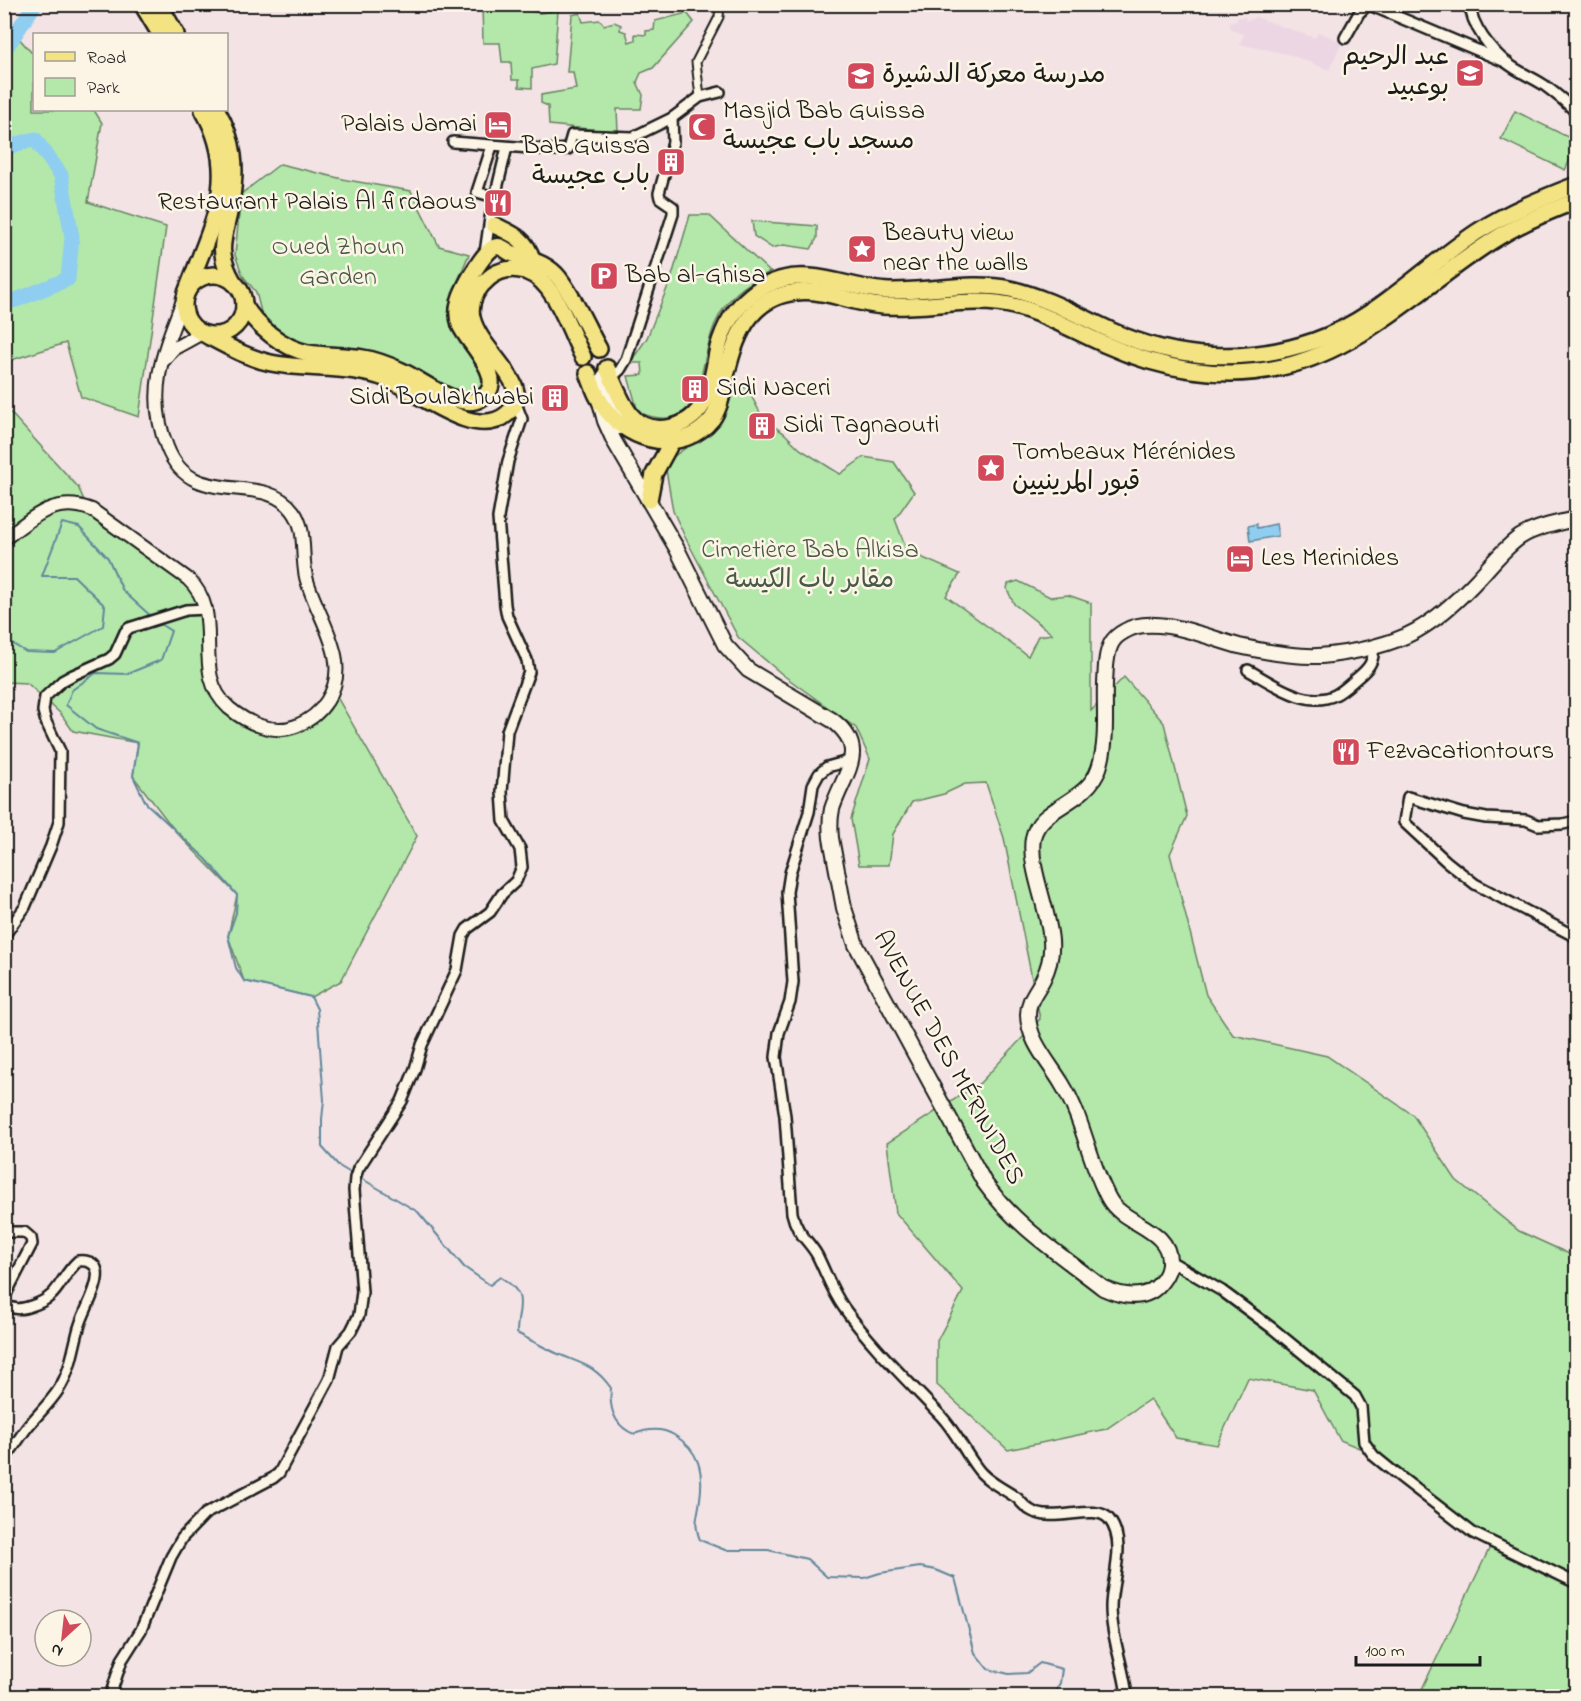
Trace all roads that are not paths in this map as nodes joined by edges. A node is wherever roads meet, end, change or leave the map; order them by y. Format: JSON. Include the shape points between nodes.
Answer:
{"nodes":[{"id":1,"x":142,"y":4,"type":"edge"},
{"id":2,"x":159,"y":4,"type":"edge"},
{"id":3,"x":720,"y":4,"type":"edge"},
{"id":4,"x":1470,"y":4,"type":"edge"},
{"id":5,"x":159,"y":33,"type":"edge"},
{"id":6,"x":175,"y":33,"type":"edge"},
{"id":7,"x":1345,"y":38,"type":"dead end"},
{"id":8,"x":1508,"y":63,"type":"junction"},
{"id":9,"x":720,"y":92,"type":"dead end"},
{"id":10,"x":700,"y":97,"type":"junction"},
{"id":11,"x":204,"y":111,"type":"edge"},
{"id":12,"x":218,"y":111,"type":"edge"},
{"id":13,"x":1576,"y":112,"type":"edge"},
{"id":14,"x":672,"y":118,"type":"junction"},
{"id":15,"x":453,"y":142,"type":"dead end"},
{"id":16,"x":492,"y":146,"type":"junction"},
{"id":17,"x":507,"y":147,"type":"junction"},
{"id":18,"x":1576,"y":185,"type":"edge"},
{"id":19,"x":495,"y":197,"type":"junction"},
{"id":20,"x":1576,"y":201,"type":"edge"},
{"id":21,"x":492,"y":222,"type":"junction"},
{"id":22,"x":507,"y":251,"type":"junction"},
{"id":23,"x":485,"y":256,"type":"junction"},
{"id":24,"x":532,"y":259,"type":"junction"},
{"id":25,"x":234,"y":283,"type":"junction"},
{"id":26,"x":185,"y":296,"type":"junction"},
{"id":27,"x":244,"y":305,"type":"junction"},
{"id":28,"x":203,"y":334,"type":"junction"},
{"id":29,"x":599,"y":349,"type":"junction"},
{"id":30,"x":583,"y":357,"type":"junction"},
{"id":31,"x":161,"y":363,"type":"junction"},
{"id":32,"x":602,"y":373,"type":"junction"},
{"id":33,"x":515,"y":401,"type":"junction"},
{"id":34,"x":600,"y":402,"type":"junction"},
{"id":35,"x":619,"y":424,"type":"junction"},
{"id":36,"x":672,"y":441,"type":"junction"},
{"id":37,"x":624,"y":456,"type":"junction"},
{"id":38,"x":649,"y":500,"type":"junction"},
{"id":39,"x":1576,"y":519,"type":"edge"},
{"id":40,"x":4,"y":539,"type":"edge"},
{"id":41,"x":207,"y":609,"type":"junction"},
{"id":42,"x":1373,"y":647,"type":"junction"},
{"id":43,"x":1248,"y":670,"type":"dead end"},
{"id":44,"x":852,"y":760,"type":"junction"},
{"id":45,"x":1576,"y":821,"type":"edge"},
{"id":46,"x":4,"y":936,"type":"edge"},
{"id":47,"x":1576,"y":937,"type":"edge"},
{"id":48,"x":4,"y":1229,"type":"edge"},
{"id":49,"x":1170,"y":1260,"type":"junction"},
{"id":50,"x":4,"y":1299,"type":"edge"},
{"id":51,"x":4,"y":1459,"type":"edge"},
{"id":52,"x":1576,"y":1583,"type":"edge"},
{"id":53,"x":110,"y":1696,"type":"edge"},
{"id":54,"x":1127,"y":1696,"type":"edge"}],
"edges":[{"from":1,"to":5,"type":"main road"},
{"from":2,"to":6,"type":"main road"},
{"from":3,"to":10,"type":"street","via":[[719,18],[696,62]]},
{"from":4,"to":8,"type":"street","via":[[1478,29]]},
{"from":7,"to":8,"type":"street","via":[[1359,13],[1372,6]]},
{"from":8,"to":13,"type":"street","via":[[1544,85]]},
{"from":9,"to":10,"type":"street"},
{"from":10,"to":14,"type":"street"},
{"from":11,"to":26,"type":"main road","via":[[212,124],[222,160],[221,194],[214,223]]},
{"from":12,"to":25,"type":"main road","via":[[230,136],[234,161],[222,254]]},
{"from":14,"to":17,"type":"street","via":[[633,137],[572,135],[566,149]]},
{"from":14,"to":32,"type":"street","via":[[674,142],[659,196],[673,207],[674,214],[626,360]]},
{"from":15,"to":16,"type":"street"},
{"from":16,"to":17,"type":"street"},
{"from":16,"to":19,"type":"street","via":[[477,192]]},
{"from":17,"to":19,"type":"street"},
{"from":18,"to":32,"type":"main road","via":[[1532,201],[1488,225],[1350,324],[1315,340],[1271,352],[1221,357],[1174,351],[1120,335],[1034,296],[1003,288],[887,291],[796,276],[766,284],[736,309],[722,336],[705,401],[686,422],[658,429],[639,422],[628,413]]},
{"from":19,"to":21,"type":"street"},
{"from":20,"to":36,"type":"main road","via":[[1528,219],[1342,346],[1302,362],[1262,370],[1170,367],[1114,348],[1038,314],[998,303],[887,306],[817,292],[785,294],[765,302],[739,332],[711,419],[699,431]]},
{"from":21,"to":22,"type":"street"},
{"from":21,"to":23,"type":"street"},
{"from":21,"to":24,"type":"main road","via":[[524,242]]},
{"from":22,"to":23,"type":"main road","via":[[493,247]]},
{"from":22,"to":24,"type":"main road"},
{"from":23,"to":27,"type":"main road","via":[[464,289],[458,308],[460,324],[491,377],[484,396],[472,402],[455,399],[381,362],[291,347],[258,322]]},
{"from":24,"to":29,"type":"main road","via":[[559,278]]},
{"from":25,"to":26,"type":"main road","via":[[221,276],[207,276],[195,282]]},
{"from":25,"to":27,"type":"main road"},
{"from":26,"to":28,"type":"main road","via":[[186,318]]},
{"from":26,"to":31,"type":"street"},
{"from":27,"to":28,"type":"main road","via":[[233,329],[219,335]]},
{"from":28,"to":31,"type":"street","via":[[173,350]]},
{"from":28,"to":33,"type":"main road","via":[[272,364],[370,373],[475,422],[497,420],[510,411]]},
{"from":29,"to":30,"type":"main road","via":[[590,350]]},
{"from":29,"to":32,"type":"main road","via":[[608,363]]},
{"from":30,"to":32,"type":"main road","via":[[583,367]]},
{"from":30,"to":33,"type":"main road","via":[[545,282],[528,272],[501,271],[483,283],[475,296],[471,319],[512,380]]},
{"from":31,"to":41,"type":"street","via":[[157,398],[163,434],[175,464],[183,473],[205,484],[268,494],[282,500],[298,520],[308,584],[331,638],[336,662],[333,690],[322,708],[297,725],[280,729],[252,723],[227,705],[214,685],[208,664]]},
{"from":32,"to":34,"type":"main road"},
{"from":32,"to":35,"type":"main road"},
{"from":33,"to":53,"type":"street","via":[[522,419],[508,461],[498,532],[507,616],[529,672],[507,731],[502,810],[520,849],[522,867],[490,912],[463,936],[457,970],[422,1045],[402,1101],[356,1174],[362,1303],[355,1324],[338,1346],[329,1380],[279,1473],[205,1514],[176,1547],[141,1630],[122,1660]]},
{"from":34,"to":35,"type":"main road"},
{"from":34,"to":37,"type":"main road","via":[[608,430]]},
{"from":35,"to":36,"type":"main road","via":[[646,439]]},
{"from":35,"to":37,"type":"main road"},
{"from":36,"to":38,"type":"main road","via":[[654,474]]},
{"from":37,"to":38,"type":"main road"},
{"from":38,"to":44,"type":"main road","via":[[730,652],[748,670],[844,729],[850,738]]},
{"from":39,"to":42,"type":"main road","via":[[1521,537],[1438,616],[1404,637]]},
{"from":40,"to":41,"type":"street","via":[[44,511],[79,505],[92,510],[188,579]]},
{"from":41,"to":46,"type":"street","via":[[186,610],[125,632],[109,659],[73,675],[45,697],[46,722],[60,751],[59,822],[25,907]]},
{"from":42,"to":43,"type":"street","via":[[1374,656],[1364,673],[1334,696],[1301,697]]},
{"from":42,"to":49,"type":"main road","via":[[1308,657],[1158,626],[1125,630],[1108,652],[1099,769],[1083,793],[1049,814],[1033,835],[1033,856],[1052,943],[1044,978],[1028,1009],[1028,1024],[1037,1047],[1063,1086],[1112,1204],[1152,1231]]},
{"from":44,"to":49,"type":"main road","name":"AVENUE DES MÉRINIDES","via":[[830,824],[848,925],[869,972],[984,1182],[1014,1219],[1118,1295],[1146,1295],[1168,1272]]},
{"from":44,"to":54,"type":"street","via":[[827,767],[813,785],[787,892],[793,982],[776,1057],[794,1224],[816,1254],[843,1306],[891,1366],[942,1417],[983,1476],[1044,1516],[1097,1512],[1109,1519],[1119,1547],[1111,1608]]},
{"from":45,"to":47,"type":"street","via":[[1538,825],[1526,820],[1486,818],[1408,797],[1404,822],[1475,884]]},
{"from":48,"to":50,"type":"street","via":[[24,1232],[32,1244]]},
{"from":49,"to":52,"type":"street","via":[[1222,1291],[1355,1396],[1361,1407],[1364,1442],[1398,1476],[1477,1536]]},
{"from":50,"to":51,"type":"street","via":[[14,1309],[45,1302],[78,1261],[95,1266],[96,1282],[68,1371],[48,1404]]}]}
